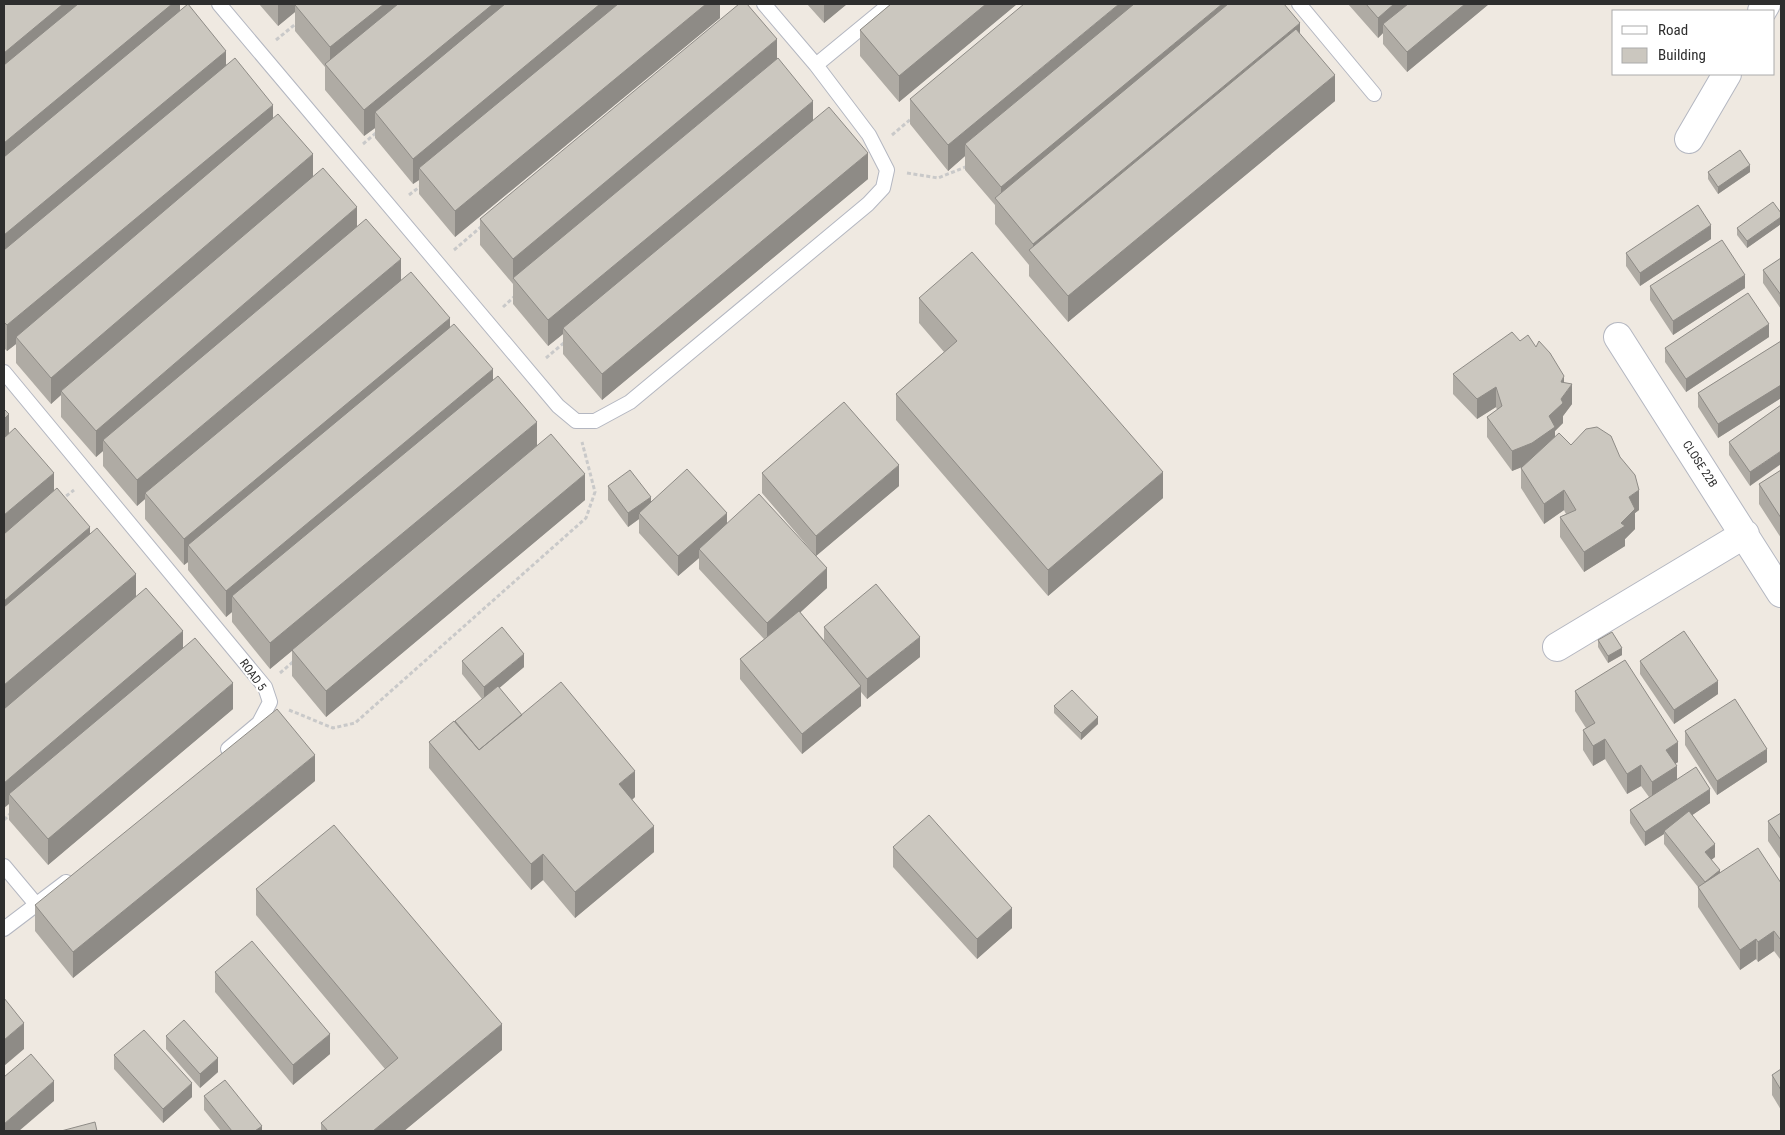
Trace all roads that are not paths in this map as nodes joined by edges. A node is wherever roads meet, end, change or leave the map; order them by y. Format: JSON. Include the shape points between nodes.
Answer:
{"nodes":[{"id":1,"x":219,"y":4,"type":"edge"},
{"id":2,"x":764,"y":4,"type":"edge"},
{"id":3,"x":890,"y":4,"type":"edge"},
{"id":4,"x":1299,"y":4,"type":"edge"},
{"id":5,"x":816,"y":65,"type":"junction"},
{"id":6,"x":1726,"y":75,"type":"edge"},
{"id":7,"x":1374,"y":94,"type":"dead end"},
{"id":8,"x":1689,"y":139,"type":"dead end"},
{"id":9,"x":1618,"y":337,"type":"dead end"},
{"id":10,"x":4,"y":372,"type":"edge"},
{"id":11,"x":1745,"y":534,"type":"junction"},
{"id":12,"x":1781,"y":592,"type":"edge"},
{"id":13,"x":1557,"y":647,"type":"dead end"},
{"id":14,"x":214,"y":761,"type":"edge"},
{"id":15,"x":4,"y":866,"type":"edge"},
{"id":16,"x":80,"y":872,"type":"edge"},
{"id":17,"x":36,"y":903,"type":"junction"},
{"id":18,"x":4,"y":929,"type":"edge"}],
"edges":[{"from":1,"to":5,"type":"lane","via":[[558,406],[576,421],[595,421],[630,402],[868,204],[883,188],[887,170],[869,135]]},
{"from":2,"to":5,"type":"lane"},
{"from":3,"to":5,"type":"lane"},
{"from":4,"to":7,"type":"lane"},
{"from":6,"to":8,"type":"street"},
{"from":9,"to":11,"type":"street","name":"CLOSE 22B"},
{"from":10,"to":14,"type":"lane","name":"ROAD 5","via":[[265,687],[270,702],[259,723]]},
{"from":11,"to":12,"type":"street","name":"CLOSE 22B"},
{"from":11,"to":13,"type":"street"},
{"from":15,"to":17,"type":"lane"},
{"from":16,"to":17,"type":"lane"},
{"from":17,"to":18,"type":"lane"}]}
